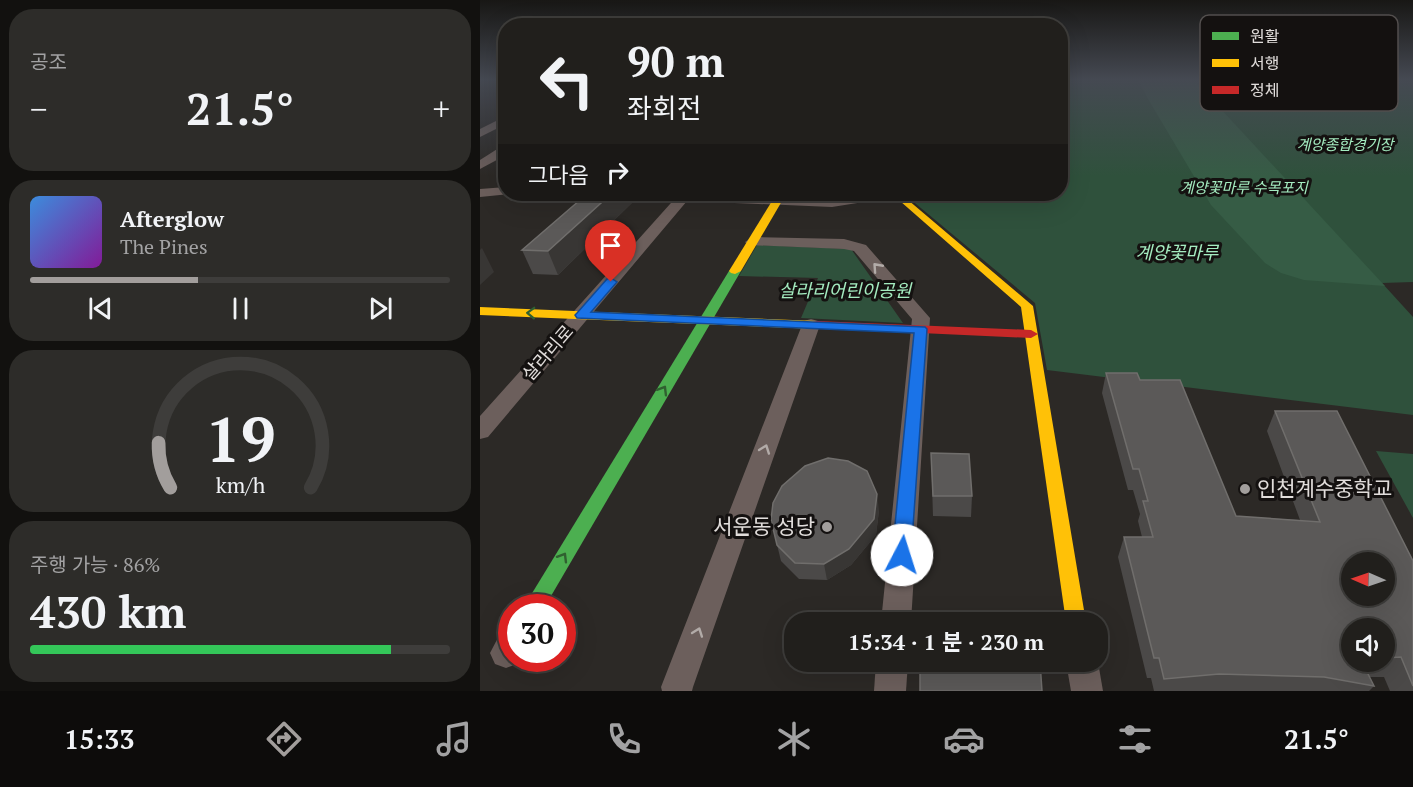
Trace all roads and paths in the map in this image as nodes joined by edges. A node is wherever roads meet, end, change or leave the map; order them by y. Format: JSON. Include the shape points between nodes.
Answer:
{"nodes":[{"id":1,"x":498,"y":124,"type":"edge"},
{"id":2,"x":480,"y":134,"type":"edge"},
{"id":3,"x":498,"y":154,"type":"edge"},
{"id":4,"x":480,"y":165,"type":"edge"},
{"id":5,"x":498,"y":192,"type":"edge"},
{"id":6,"x":480,"y":193,"type":"edge"},
{"id":7,"x":681,"y":201,"type":"edge"},
{"id":8,"x":777,"y":201,"type":"joint"},
{"id":9,"x":854,"y":201,"type":"edge"},
{"id":10,"x":904,"y":201,"type":"edge"},
{"id":11,"x":753,"y":242,"type":"junction"},
{"id":12,"x":480,"y":311,"type":"edge"},
{"id":13,"x":582,"y":315,"type":"junction"},
{"id":14,"x":705,"y":321,"type":"junction"},
{"id":15,"x":811,"y":325,"type":"junction"},
{"id":16,"x":921,"y":329,"type":"junction"},
{"id":17,"x":1031,"y":334,"type":"junction"},
{"id":18,"x":482,"y":427,"type":"edge"},
{"id":19,"x":541,"y":594,"type":"edge"},
{"id":20,"x":897,"y":612,"type":"edge"},
{"id":21,"x":1074,"y":612,"type":"edge"},
{"id":22,"x":891,"y":672,"type":"edge"},
{"id":23,"x":1083,"y":672,"type":"edge"},
{"id":24,"x":677,"y":687,"type":"dead end"},
{"id":25,"x":890,"y":691,"type":"edge"},
{"id":26,"x":1086,"y":691,"type":"edge"}],
"edges":[{"from":1,"to":2,"type":"street"},
{"from":3,"to":4,"type":"street"},
{"from":5,"to":6,"type":"street"},
{"from":7,"to":13,"type":"street","name":"살라리로"},
{"from":8,"to":9,"type":"street"},
{"from":8,"to":11,"type":"street"},
{"from":10,"to":17,"type":"street","via":[[1027,306]]},
{"from":11,"to":14,"type":"street"},
{"from":16,"to":11,"type":"street","one_way":true,"via":[[921,318],[860,248],[844,244]]},
{"from":13,"to":12,"type":"street","one_way":true},
{"from":13,"to":14,"type":"street"},
{"from":13,"to":18,"type":"street","name":"살라리로"},
{"from":14,"to":15,"type":"street"},
{"from":19,"to":14,"type":"street","one_way":true},
{"from":15,"to":16,"type":"street"},
{"from":24,"to":15,"type":"street","one_way":true},
{"from":16,"to":17,"type":"street"},
{"from":16,"to":20,"type":"street"},
{"from":17,"to":21,"type":"street"},
{"from":22,"to":25,"type":"street"},
{"from":23,"to":26,"type":"street"}]}
